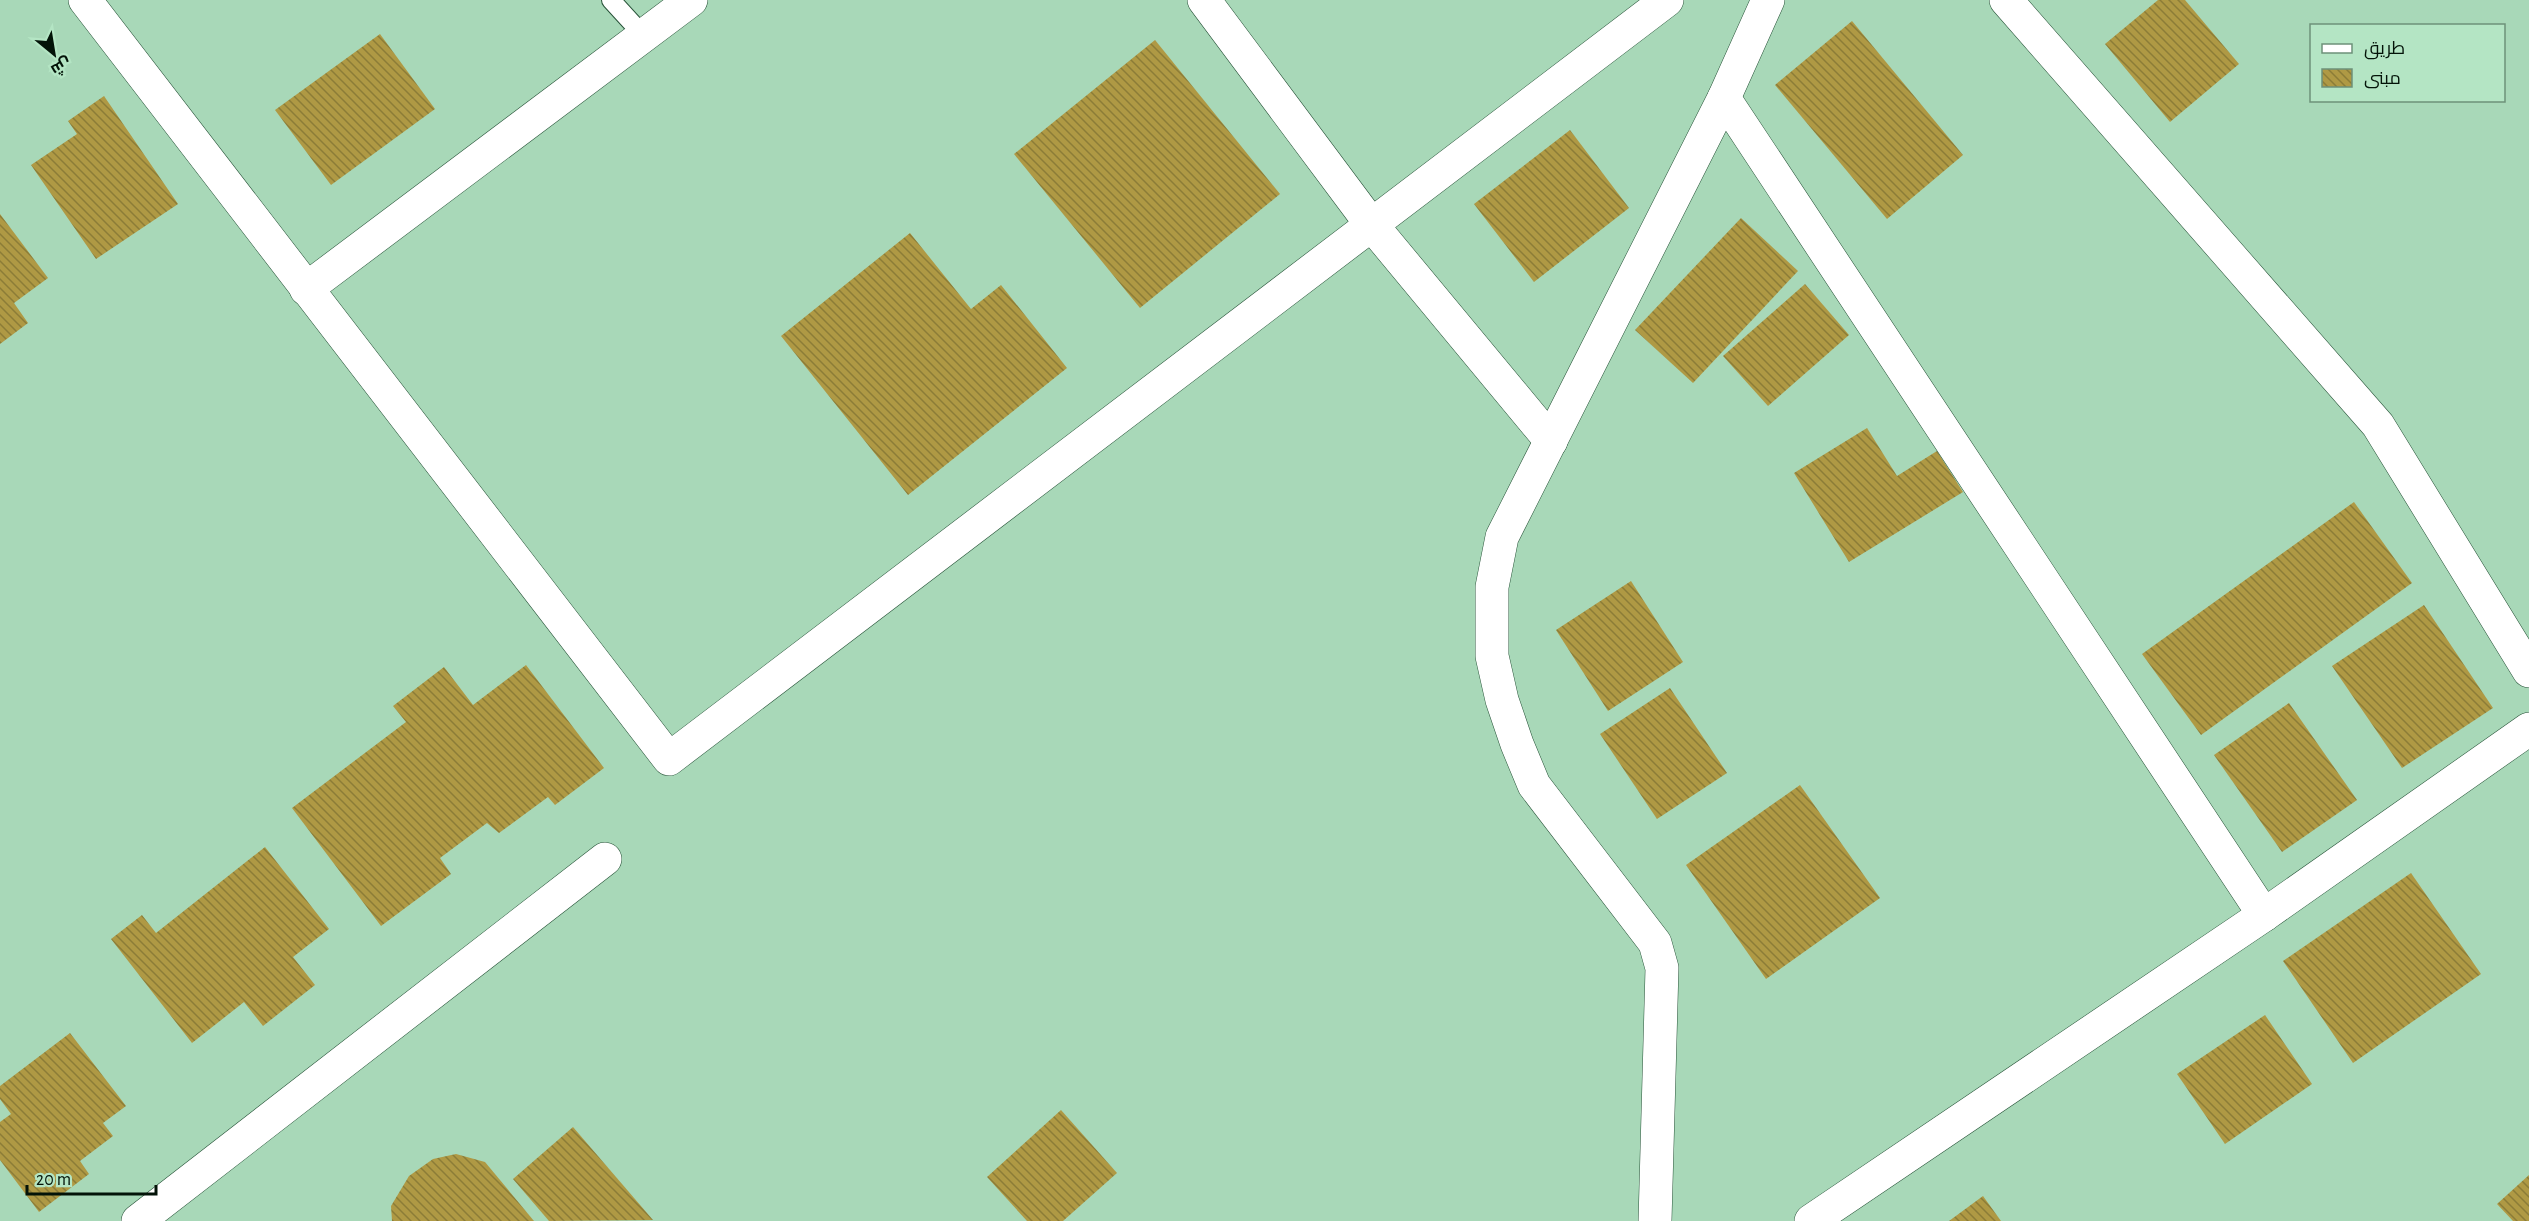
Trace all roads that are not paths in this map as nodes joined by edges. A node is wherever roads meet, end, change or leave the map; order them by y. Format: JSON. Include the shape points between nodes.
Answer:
{"nodes":[{"id":1,"x":85,"y":0,"type":"edge"},
{"id":2,"x":611,"y":0,"type":"edge"},
{"id":3,"x":691,"y":0,"type":"edge"},
{"id":4,"x":1204,"y":0,"type":"edge"},
{"id":5,"x":1667,"y":0,"type":"edge"},
{"id":6,"x":1768,"y":0,"type":"edge"},
{"id":7,"x":2014,"y":3,"type":"edge"},
{"id":8,"x":643,"y":35,"type":"junction"},
{"id":9,"x":1724,"y":98,"type":"junction"},
{"id":10,"x":1371,"y":224,"type":"junction"},
{"id":11,"x":306,"y":289,"type":"junction"},
{"id":12,"x":1551,"y":441,"type":"junction"},
{"id":13,"x":2529,"y":671,"type":"edge"},
{"id":14,"x":2529,"y":729,"type":"edge"},
{"id":15,"x":605,"y":859,"type":"dead end"},
{"id":16,"x":2264,"y":915,"type":"junction"},
{"id":17,"x":138,"y":1221,"type":"edge"},
{"id":18,"x":1654,"y":1221,"type":"edge"},
{"id":19,"x":1811,"y":1221,"type":"edge"}],
"edges":[{"from":1,"to":11,"type":"street"},
{"from":2,"to":8,"type":"lane"},
{"from":3,"to":8,"type":"street"},
{"from":4,"to":10,"type":"street"},
{"from":5,"to":10,"type":"street"},
{"from":6,"to":9,"type":"street"},
{"from":7,"to":13,"type":"street","via":[[2378,425]]},
{"from":8,"to":11,"type":"street"},
{"from":9,"to":12,"type":"street"},
{"from":9,"to":16,"type":"street"},
{"from":10,"to":11,"type":"street","via":[[669,759]]},
{"from":10,"to":12,"type":"street"},
{"from":12,"to":18,"type":"street","via":[[1502,537],[1492,587],[1492,656],[1502,700],[1534,785],[1658,952],[1662,969]]},
{"from":14,"to":16,"type":"street"},
{"from":15,"to":17,"type":"street"},
{"from":16,"to":19,"type":"street"}]}
